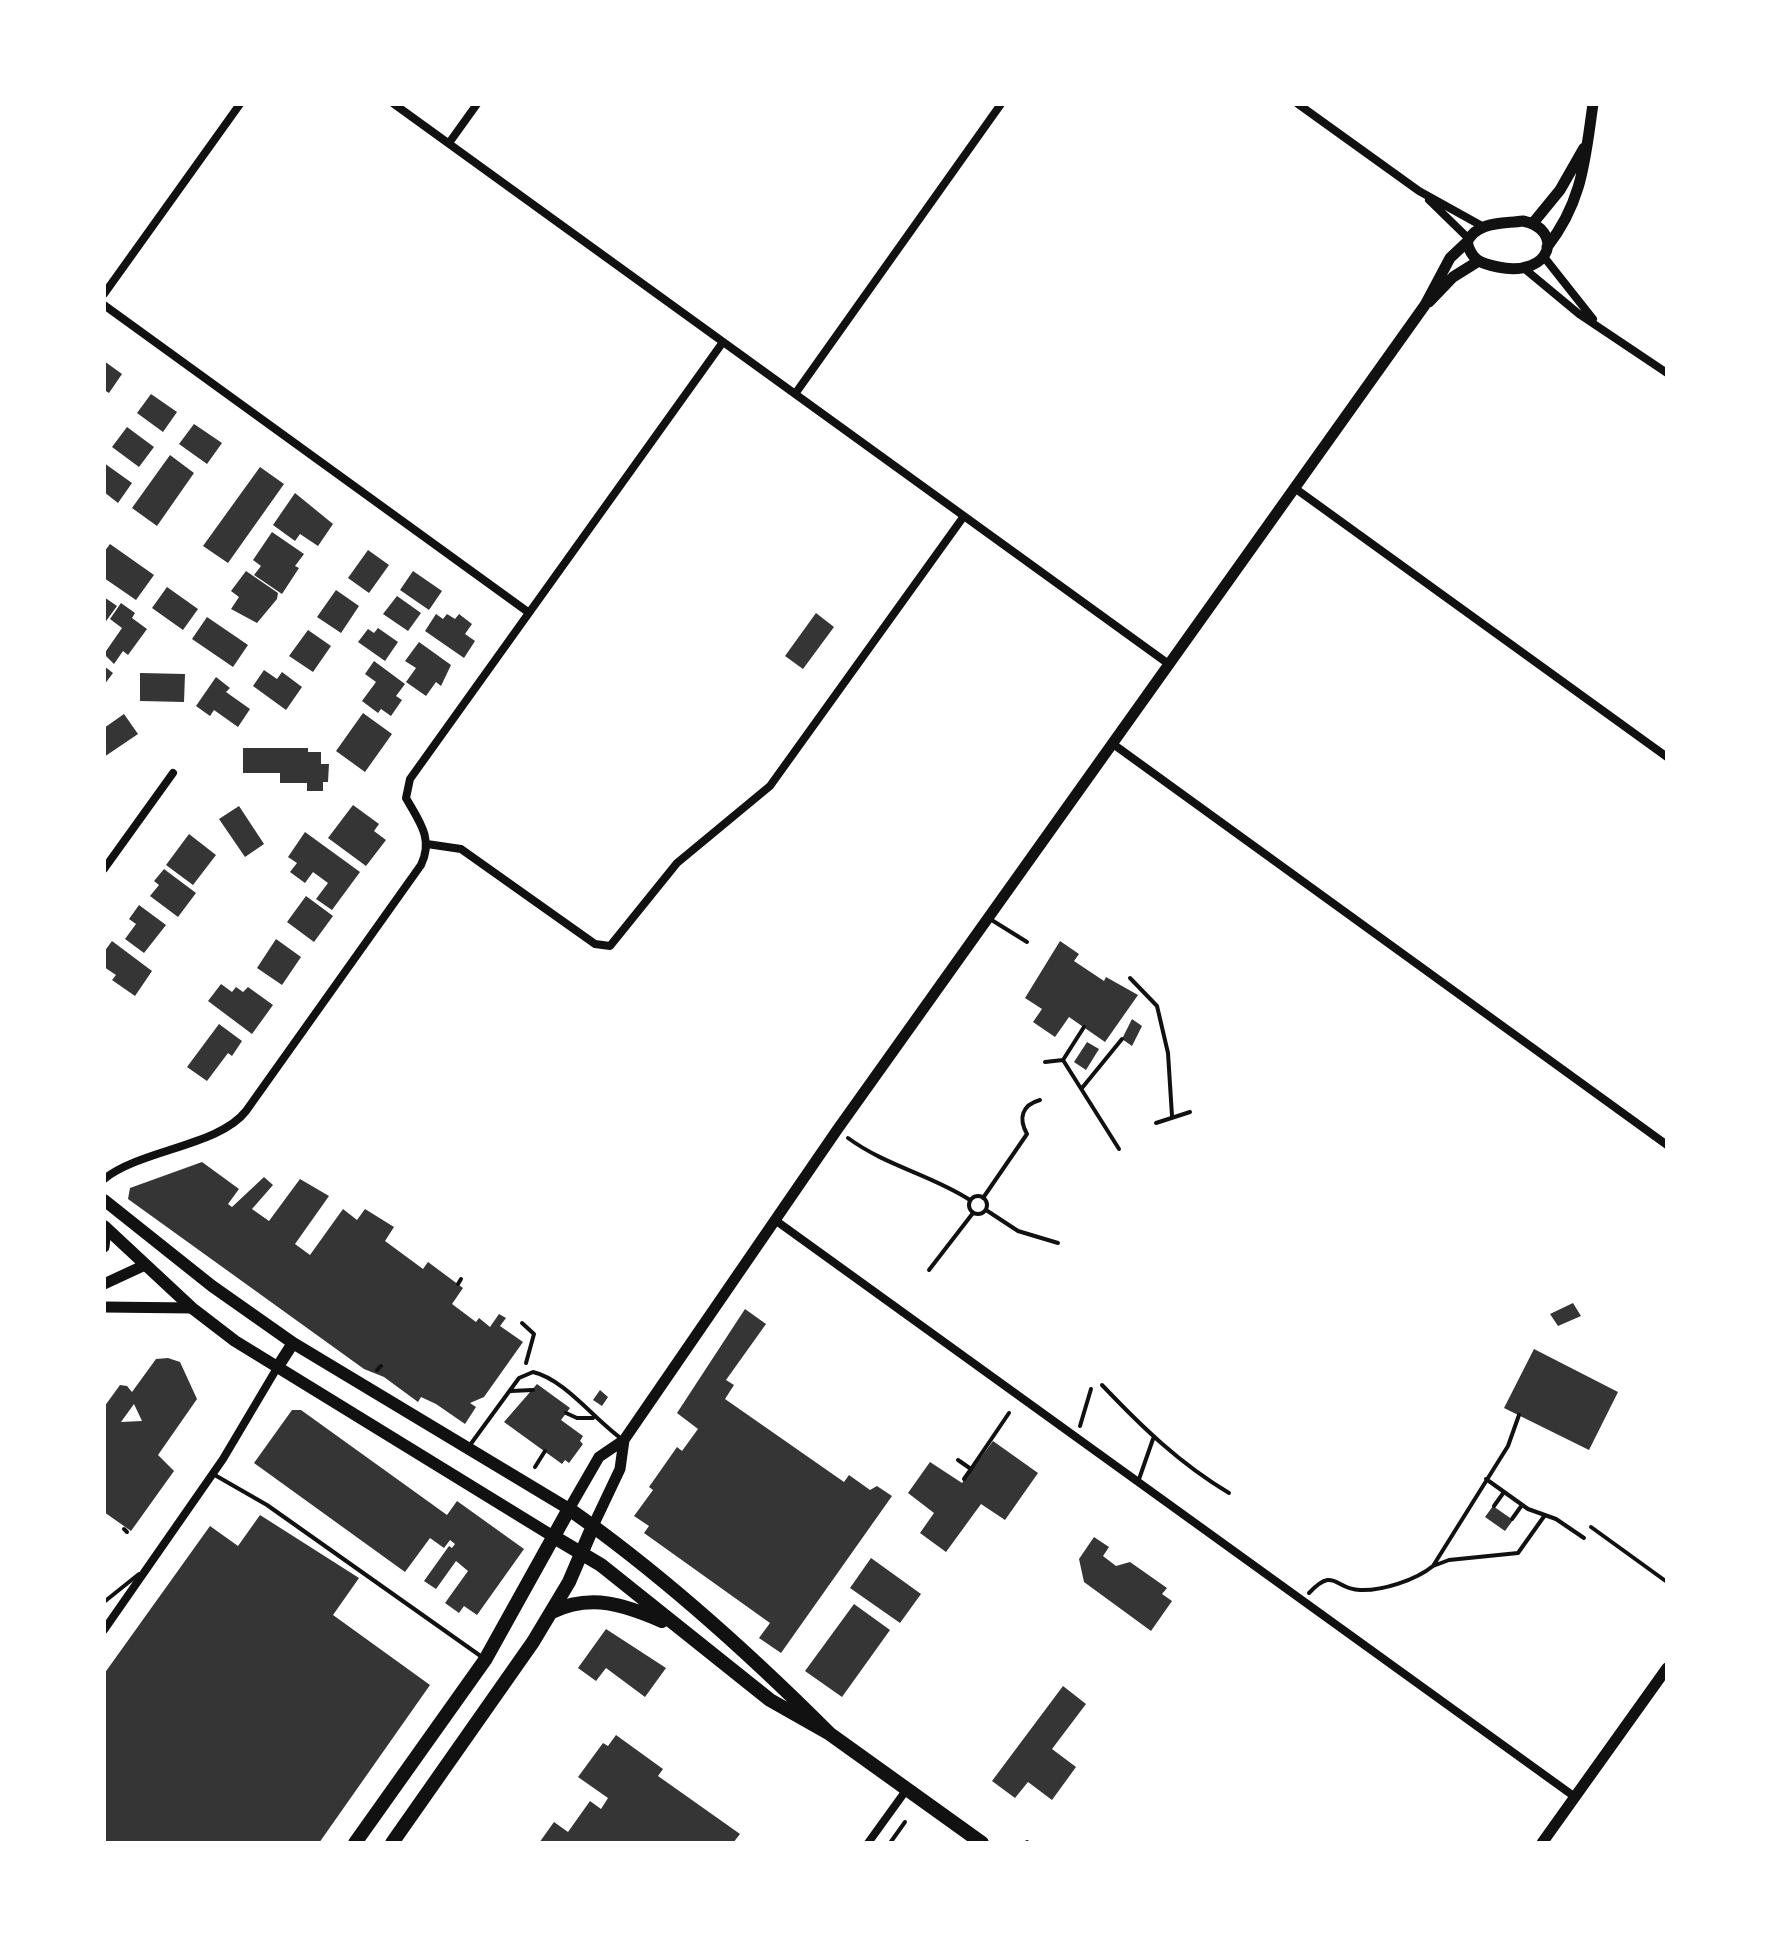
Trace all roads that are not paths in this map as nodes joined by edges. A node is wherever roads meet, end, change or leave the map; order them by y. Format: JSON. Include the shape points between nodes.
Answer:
{"nodes":[{"id":1,"x":240,"y":104,"type":"edge"},
{"id":2,"x":394,"y":104,"type":"edge"},
{"id":3,"x":477,"y":104,"type":"edge"},
{"id":4,"x":1001,"y":104,"type":"edge"},
{"id":5,"x":1298,"y":104,"type":"edge"},
{"id":6,"x":1593,"y":104,"type":"edge"},
{"id":7,"x":449,"y":143,"type":"junction"},
{"id":8,"x":1586,"y":144,"type":"junction"},
{"id":9,"x":1419,"y":191,"type":"junction"},
{"id":10,"x":1533,"y":223,"type":"junction"},
{"id":11,"x":1482,"y":226,"type":"junction"},
{"id":12,"x":1467,"y":240,"type":"junction"},
{"id":13,"x":1546,"y":252,"type":"junction"},
{"id":14,"x":1477,"y":262,"type":"junction"},
{"id":15,"x":1526,"y":270,"type":"junction"},
{"id":16,"x":104,"y":294,"type":"edge"},
{"id":17,"x":104,"y":305,"type":"edge"},
{"id":18,"x":1425,"y":305,"type":"junction"},
{"id":19,"x":1597,"y":323,"type":"junction"},
{"id":20,"x":723,"y":342,"type":"junction"},
{"id":21,"x":1667,"y":373,"type":"edge"},
{"id":22,"x":795,"y":394,"type":"junction"},
{"id":23,"x":1296,"y":489,"type":"junction"},
{"id":24,"x":964,"y":516,"type":"junction"},
{"id":25,"x":528,"y":612,"type":"junction"},
{"id":26,"x":1170,"y":665,"type":"junction"},
{"id":27,"x":1113,"y":744,"type":"junction"},
{"id":28,"x":1667,"y":757,"type":"edge"},
{"id":29,"x":173,"y":773,"type":"dead end"},
{"id":30,"x":427,"y":844,"type":"junction"},
{"id":31,"x":104,"y":869,"type":"edge"},
{"id":32,"x":988,"y":917,"type":"junction"},
{"id":33,"x":1027,"y":942,"type":"dead end"},
{"id":34,"x":1130,"y":978,"type":"dead end"},
{"id":35,"x":1190,"y":1112,"type":"dead end"},
{"id":36,"x":1172,"y":1116,"type":"junction"},
{"id":37,"x":1156,"y":1123,"type":"dead end"},
{"id":38,"x":1667,"y":1145,"type":"edge"},
{"id":39,"x":104,"y":1179,"type":"edge"},
{"id":40,"x":104,"y":1200,"type":"edge"},
{"id":41,"x":775,"y":1220,"type":"junction"},
{"id":42,"x":105,"y":1228,"type":"edge"},
{"id":43,"x":104,"y":1247,"type":"edge"},
{"id":44,"x":167,"y":1251,"type":"junction"},
{"id":45,"x":145,"y":1265,"type":"junction"},
{"id":46,"x":104,"y":1284,"type":"edge"},
{"id":47,"x":104,"y":1307,"type":"edge"},
{"id":48,"x":192,"y":1308,"type":"junction"},
{"id":49,"x":293,"y":1343,"type":"junction"},
{"id":50,"x":277,"y":1368,"type":"junction"},
{"id":51,"x":1102,"y":1385,"type":"dead end"},
{"id":52,"x":533,"y":1390,"type":"dead end"},
{"id":53,"x":506,"y":1395,"type":"junction"},
{"id":54,"x":566,"y":1413,"type":"dead end"},
{"id":55,"x":593,"y":1418,"type":"junction"},
{"id":56,"x":1153,"y":1439,"type":"junction"},
{"id":57,"x":624,"y":1440,"type":"junction"},
{"id":58,"x":469,"y":1447,"type":"junction"},
{"id":59,"x":213,"y":1474,"type":"junction"},
{"id":60,"x":1138,"y":1482,"type":"junction"},
{"id":61,"x":1229,"y":1493,"type":"dead end"},
{"id":62,"x":569,"y":1509,"type":"junction"},
{"id":63,"x":593,"y":1526,"type":"junction"},
{"id":64,"x":1591,"y":1527,"type":"dead end"},
{"id":65,"x":554,"y":1537,"type":"junction"},
{"id":66,"x":581,"y":1552,"type":"junction"},
{"id":67,"x":141,"y":1573,"type":"junction"},
{"id":68,"x":1667,"y":1582,"type":"edge"},
{"id":69,"x":104,"y":1602,"type":"edge"},
{"id":70,"x":551,"y":1613,"type":"junction"},
{"id":71,"x":677,"y":1627,"type":"junction"},
{"id":72,"x":104,"y":1630,"type":"edge"},
{"id":73,"x":485,"y":1660,"type":"junction"},
{"id":74,"x":1667,"y":1668,"type":"edge"},
{"id":75,"x":830,"y":1734,"type":"junction"},
{"id":76,"x":907,"y":1789,"type":"junction"},
{"id":77,"x":1575,"y":1797,"type":"junction"},
{"id":78,"x":355,"y":1843,"type":"edge"},
{"id":79,"x":392,"y":1843,"type":"edge"},
{"id":80,"x":868,"y":1843,"type":"edge"},
{"id":81,"x":982,"y":1843,"type":"edge"},
{"id":82,"x":1542,"y":1843,"type":"edge"}],
"edges":[{"from":1,"to":16,"type":"street"},
{"from":2,"to":7,"type":"street"},
{"from":3,"to":7,"type":"street"},
{"from":4,"to":22,"type":"street"},
{"from":5,"to":9,"type":"street"},
{"from":6,"to":8,"type":"street"},
{"from":7,"to":20,"type":"street"},
{"from":8,"to":10,"type":"street","via":[[1560,190]]},
{"from":8,"to":13,"type":"street","via":[[1579,191]]},
{"from":9,"to":11,"type":"street"},
{"from":9,"to":12,"type":"street"},
{"from":10,"to":11,"type":"street"},
{"from":10,"to":13,"type":"street","via":[[1545,235]]},
{"from":11,"to":12,"type":"street"},
{"from":12,"to":14,"type":"street"},
{"from":12,"to":18,"type":"street","via":[[1450,258]]},
{"from":13,"to":15,"type":"street"},
{"from":13,"to":19,"type":"street"},
{"from":14,"to":15,"type":"street"},
{"from":14,"to":18,"type":"street"},
{"from":15,"to":19,"type":"street"},
{"from":17,"to":25,"type":"street"},
{"from":18,"to":23,"type":"street"},
{"from":19,"to":21,"type":"street"},
{"from":20,"to":22,"type":"street"},
{"from":20,"to":25,"type":"street"},
{"from":22,"to":24,"type":"street"},
{"from":23,"to":26,"type":"street"},
{"from":23,"to":28,"type":"street"},
{"from":24,"to":26,"type":"street"},
{"from":24,"to":30,"type":"street","via":[[770,786],[684,856],[610,946],[595,944],[461,849]]},
{"from":25,"to":30,"type":"street","via":[[406,786],[406,798]]},
{"from":26,"to":27,"type":"street"},
{"from":27,"to":32,"type":"street"},
{"from":27,"to":38,"type":"street"},
{"from":29,"to":31,"type":"street"},
{"from":30,"to":39,"type":"street","via":[[421,865],[238,1121]]},
{"from":32,"to":33,"type":"lane"},
{"from":32,"to":41,"type":"street"},
{"from":34,"to":36,"type":"lane","via":[[1157,1006],[1168,1053]]},
{"from":35,"to":36,"type":"lane"},
{"from":36,"to":37,"type":"lane"},
{"from":40,"to":44,"type":"main road"},
{"from":41,"to":57,"type":"street"},
{"from":41,"to":60,"type":"street"},
{"from":42,"to":43,"type":"street"},
{"from":42,"to":45,"type":"main road"},
{"from":44,"to":45,"type":"main road"},
{"from":44,"to":49,"type":"main road"},
{"from":45,"to":46,"type":"street"},
{"from":45,"to":48,"type":"main road"},
{"from":47,"to":48,"type":"street"},
{"from":48,"to":50,"type":"main road"},
{"from":49,"to":50,"type":"main road"},
{"from":49,"to":58,"type":"main road"},
{"from":50,"to":59,"type":"street"},
{"from":50,"to":65,"type":"main road"},
{"from":51,"to":56,"type":"lane"},
{"from":52,"to":53,"type":"lane"},
{"from":53,"to":55,"type":"lane","via":[[524,1374],[542,1375]]},
{"from":53,"to":58,"type":"lane"},
{"from":54,"to":55,"type":"lane"},
{"from":55,"to":57,"type":"lane"},
{"from":56,"to":60,"type":"lane"},
{"from":56,"to":61,"type":"lane"},
{"from":57,"to":62,"type":"street","via":[[599,1457]]},
{"from":57,"to":63,"type":"street","via":[[620,1469]]},
{"from":58,"to":62,"type":"main road"},
{"from":59,"to":67,"type":"street"},
{"from":59,"to":73,"type":"lane","via":[[267,1505]]},
{"from":60,"to":77,"type":"street"},
{"from":62,"to":63,"type":"main road"},
{"from":62,"to":65,"type":"main road"},
{"from":63,"to":66,"type":"main road"},
{"from":63,"to":75,"type":"main road","via":[[658,1576]]},
{"from":64,"to":68,"type":"lane"},
{"from":65,"to":66,"type":"main road"},
{"from":65,"to":73,"type":"main road"},
{"from":66,"to":70,"type":"main road"},
{"from":66,"to":71,"type":"main road"},
{"from":67,"to":69,"type":"lane"},
{"from":67,"to":72,"type":"street"},
{"from":70,"to":71,"type":"main road","via":[[578,1603],[608,1602]]},
{"from":70,"to":79,"type":"main road"},
{"from":71,"to":75,"type":"main road","via":[[770,1700]]},
{"from":73,"to":78,"type":"main road"},
{"from":74,"to":77,"type":"street"},
{"from":75,"to":76,"type":"main road"},
{"from":76,"to":80,"type":"street"},
{"from":76,"to":81,"type":"main road"},
{"from":77,"to":82,"type":"street"}]}
